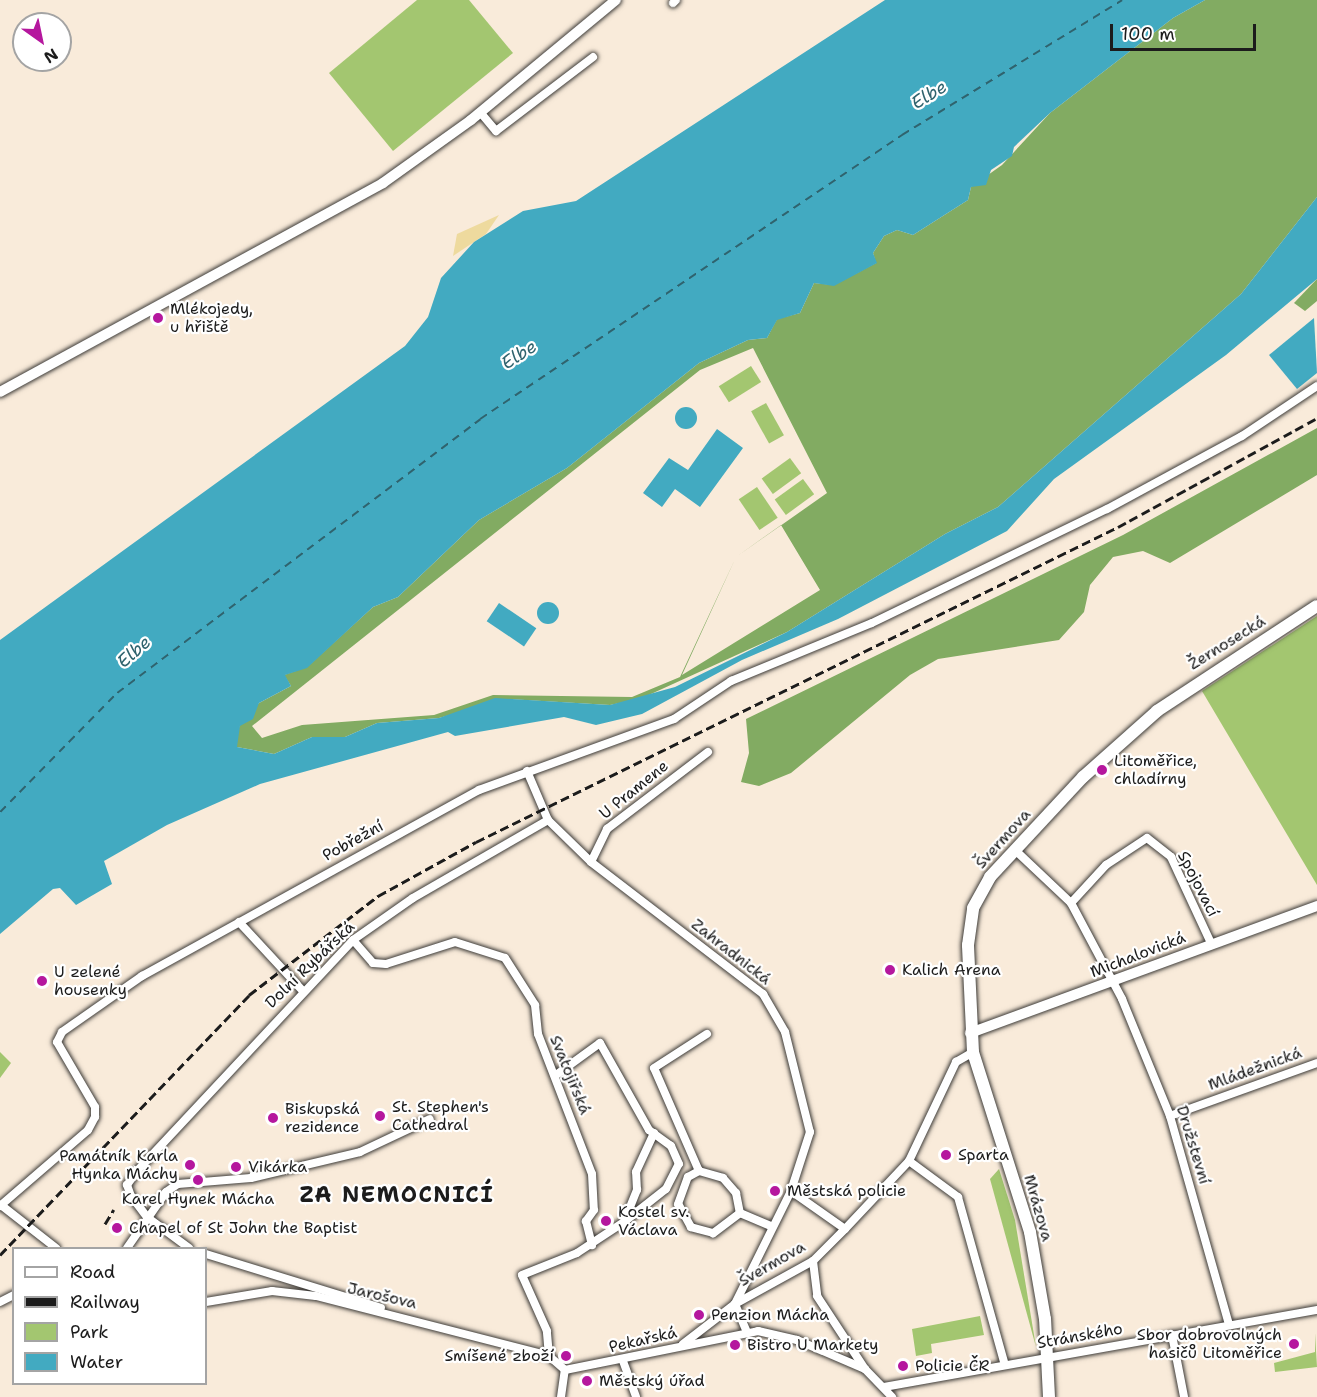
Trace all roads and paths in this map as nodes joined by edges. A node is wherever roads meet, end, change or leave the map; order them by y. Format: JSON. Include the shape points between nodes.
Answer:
{"nodes":[{"id":1,"x":609,"y":2,"type":"edge"},
{"id":2,"x":593,"y":57,"type":"dead end"},
{"id":3,"x":480,"y":112,"type":"junction"},
{"id":4,"x":1317,"y":386,"type":"edge"},
{"id":5,"x":0,"y":392,"type":"edge"},
{"id":6,"x":1317,"y":606,"type":"edge"},
{"id":7,"x":1157,"y":711,"type":"joint"},
{"id":8,"x":708,"y":752,"type":"dead end"},
{"id":9,"x":527,"y":771,"type":"junction"},
{"id":10,"x":549,"y":820,"type":"junction"},
{"id":11,"x":1015,"y":850,"type":"junction"},
{"id":12,"x":591,"y":861,"type":"junction"},
{"id":13,"x":1071,"y":903,"type":"junction"},
{"id":14,"x":1317,"y":906,"type":"edge"},
{"id":15,"x":239,"y":922,"type":"junction"},
{"id":16,"x":353,"y":940,"type":"junction"},
{"id":17,"x":1211,"y":943,"type":"junction"},
{"id":18,"x":1112,"y":981,"type":"junction"},
{"id":19,"x":302,"y":990,"type":"junction"},
{"id":20,"x":970,"y":1033,"type":"junction"},
{"id":21,"x":707,"y":1034,"type":"dead end"},
{"id":22,"x":973,"y":1052,"type":"junction"},
{"id":23,"x":1317,"y":1063,"type":"edge"},
{"id":24,"x":556,"y":1075,"type":"junction"},
{"id":25,"x":1170,"y":1116,"type":"junction"},
{"id":26,"x":430,"y":1119,"type":"dead end"},
{"id":27,"x":654,"y":1134,"type":"junction"},
{"id":28,"x":909,"y":1161,"type":"junction"},
{"id":29,"x":699,"y":1171,"type":"junction"},
{"id":30,"x":791,"y":1191,"type":"junction"},
{"id":31,"x":1,"y":1205,"type":"edge"},
{"id":32,"x":740,"y":1213,"type":"junction"},
{"id":33,"x":147,"y":1217,"type":"junction"},
{"id":34,"x":624,"y":1222,"type":"junction"},
{"id":35,"x":771,"y":1227,"type":"junction"},
{"id":36,"x":845,"y":1229,"type":"junction"},
{"id":37,"x":592,"y":1245,"type":"junction"},
{"id":38,"x":54,"y":1247,"type":"edge"},
{"id":39,"x":128,"y":1247,"type":"edge"},
{"id":40,"x":188,"y":1247,"type":"edge"},
{"id":41,"x":207,"y":1254,"type":"edge"},
{"id":42,"x":813,"y":1261,"type":"junction"},
{"id":43,"x":207,"y":1302,"type":"edge"},
{"id":44,"x":735,"y":1304,"type":"junction"},
{"id":45,"x":1317,"y":1310,"type":"edge"},
{"id":46,"x":387,"y":1311,"type":"junction"},
{"id":47,"x":1229,"y":1324,"type":"junction"},
{"id":48,"x":747,"y":1332,"type":"junction"},
{"id":49,"x":1172,"y":1335,"type":"junction"},
{"id":50,"x":680,"y":1346,"type":"junction"},
{"id":51,"x":549,"y":1356,"type":"junction"},
{"id":52,"x":1044,"y":1358,"type":"junction"},
{"id":53,"x":623,"y":1360,"type":"junction"},
{"id":54,"x":1005,"y":1365,"type":"junction"},
{"id":55,"x":865,"y":1369,"type":"junction"},
{"id":56,"x":565,"y":1370,"type":"junction"},
{"id":57,"x":884,"y":1388,"type":"junction"},
{"id":58,"x":561,"y":1397,"type":"edge"},
{"id":59,"x":636,"y":1397,"type":"edge"},
{"id":60,"x":892,"y":1397,"type":"edge"},
{"id":61,"x":1049,"y":1397,"type":"edge"},
{"id":62,"x":1184,"y":1397,"type":"edge"}],
"edges":[{"from":1,"to":3,"type":"street"},
{"from":2,"to":3,"type":"street","via":[[496,131]]},
{"from":3,"to":5,"type":"street","via":[[383,183]]},
{"from":4,"to":9,"type":"street","name":"Pobřežní","via":[[1242,436],[1107,509],[872,623],[731,681],[689,709],[642,732]]},
{"from":6,"to":7,"type":"main road","name":"Žernosecká"},
{"from":7,"to":11,"type":"main road","name":"Švermova","via":[[1083,777]]},
{"from":8,"to":12,"type":"street","name":"U Pramene","via":[[607,829]]},
{"from":9,"to":10,"type":"street","name":"Zahradnická"},
{"from":9,"to":15,"type":"street","name":"Pobřežní","via":[[435,812]]},
{"from":10,"to":12,"type":"street","name":"Zahradnická"},
{"from":10,"to":16,"type":"street","name":"Dolní Rybářská","via":[[413,898]]},
{"from":11,"to":13,"type":"street","name":"Družstevní"},
{"from":11,"to":20,"type":"main road","name":"Švermova","via":[[985,884],[973,908]]},
{"from":12,"to":30,"type":"street","name":"Zahradnická","via":[[763,994],[785,1032],[810,1132]]},
{"from":13,"to":17,"type":"street","name":"Spojovací","via":[[1106,865],[1147,838],[1171,857]]},
{"from":13,"to":18,"type":"street","name":"Družstevní"},
{"from":14,"to":17,"type":"street","name":"Michalovická"},
{"from":15,"to":19,"type":"street"},
{"from":15,"to":31,"type":"street","name":"Pobřežní","via":[[74,1018],[57,1042],[95,1107],[88,1130]]},
{"from":16,"to":19,"type":"street","name":"Dolní Rybářská"},
{"from":16,"to":24,"type":"street","name":"Svatojiřská","via":[[373,963],[455,942],[505,958],[536,1005],[538,1034]]},
{"from":17,"to":18,"type":"street","name":"Michalovická"},
{"from":18,"to":20,"type":"street","name":"Michalovická"},
{"from":18,"to":25,"type":"street","name":"Družstevní"},
{"from":19,"to":33,"type":"street","name":"Dolní Rybářská","via":[[131,1178],[131,1196]]},
{"from":20,"to":22,"type":"main road","name":"Mrázova"},
{"from":21,"to":29,"type":"street","via":[[654,1068]]},
{"from":22,"to":28,"type":"street","name":"Švermova","via":[[956,1062]]},
{"from":22,"to":52,"type":"main road","name":"Mrázova","via":[[1030,1232],[1045,1319]]},
{"from":23,"to":25,"type":"street","name":"Mládežnická"},
{"from":24,"to":27,"type":"street","via":[[600,1043]]},
{"from":24,"to":37,"type":"street","name":"Svatojiřská","via":[[592,1174],[594,1210],[586,1221]]},
{"from":25,"to":47,"type":"street","name":"Družstevní"},
{"from":26,"to":33,"type":"street","via":[[360,1152],[251,1178],[178,1184]]},
{"from":27,"to":34,"type":"street","via":[[636,1172],[637,1190]]},
{"from":27,"to":34,"type":"street","via":[[671,1146],[679,1164],[676,1177]]},
{"from":28,"to":36,"type":"street","name":"Švermova"},
{"from":28,"to":54,"type":"street","via":[[958,1197]]},
{"from":29,"to":32,"type":"street","via":[[729,1185]]},
{"from":29,"to":32,"type":"street","via":[[688,1177],[678,1204],[686,1222],[713,1233]]},
{"from":30,"to":35,"type":"street","name":"Zahradnická"},
{"from":30,"to":36,"type":"street"},
{"from":31,"to":38,"type":"street"},
{"from":32,"to":35,"type":"street"},
{"from":33,"to":39,"type":"street"},
{"from":33,"to":40,"type":"street"},
{"from":34,"to":37,"type":"street"},
{"from":35,"to":44,"type":"street","name":"Zahradnická"},
{"from":36,"to":42,"type":"street","name":"Švermova"},
{"from":37,"to":51,"type":"street","via":[[522,1275],[547,1331]]},
{"from":41,"to":46,"type":"street","via":[[370,1301]]},
{"from":42,"to":44,"type":"street","name":"Švermova"},
{"from":42,"to":55,"type":"street","via":[[817,1296],[834,1328]]},
{"from":43,"to":46,"type":"street","name":"Jarošova","via":[[272,1291]]},
{"from":44,"to":48,"type":"street"},
{"from":44,"to":50,"type":"street","name":"Švermova"},
{"from":45,"to":47,"type":"street","name":"Stránského"},
{"from":46,"to":51,"type":"street","name":"Jarošova"},
{"from":47,"to":49,"type":"street","name":"Stránského"},
{"from":48,"to":50,"type":"street","name":"Pekařská"},
{"from":48,"to":55,"type":"street","via":[[797,1340]]},
{"from":49,"to":52,"type":"street","name":"Stránského"},
{"from":49,"to":62,"type":"street"},
{"from":50,"to":53,"type":"street","name":"Pekařská"},
{"from":51,"to":56,"type":"street"},
{"from":52,"to":54,"type":"street","name":"Stránského"},
{"from":52,"to":61,"type":"main road","name":"Mrázova"},
{"from":53,"to":56,"type":"street","name":"Pekařská"},
{"from":53,"to":59,"type":"street"},
{"from":54,"to":57,"type":"street","name":"Stránského"},
{"from":55,"to":57,"type":"street"},
{"from":56,"to":58,"type":"street"},
{"from":57,"to":60,"type":"street"}]}
